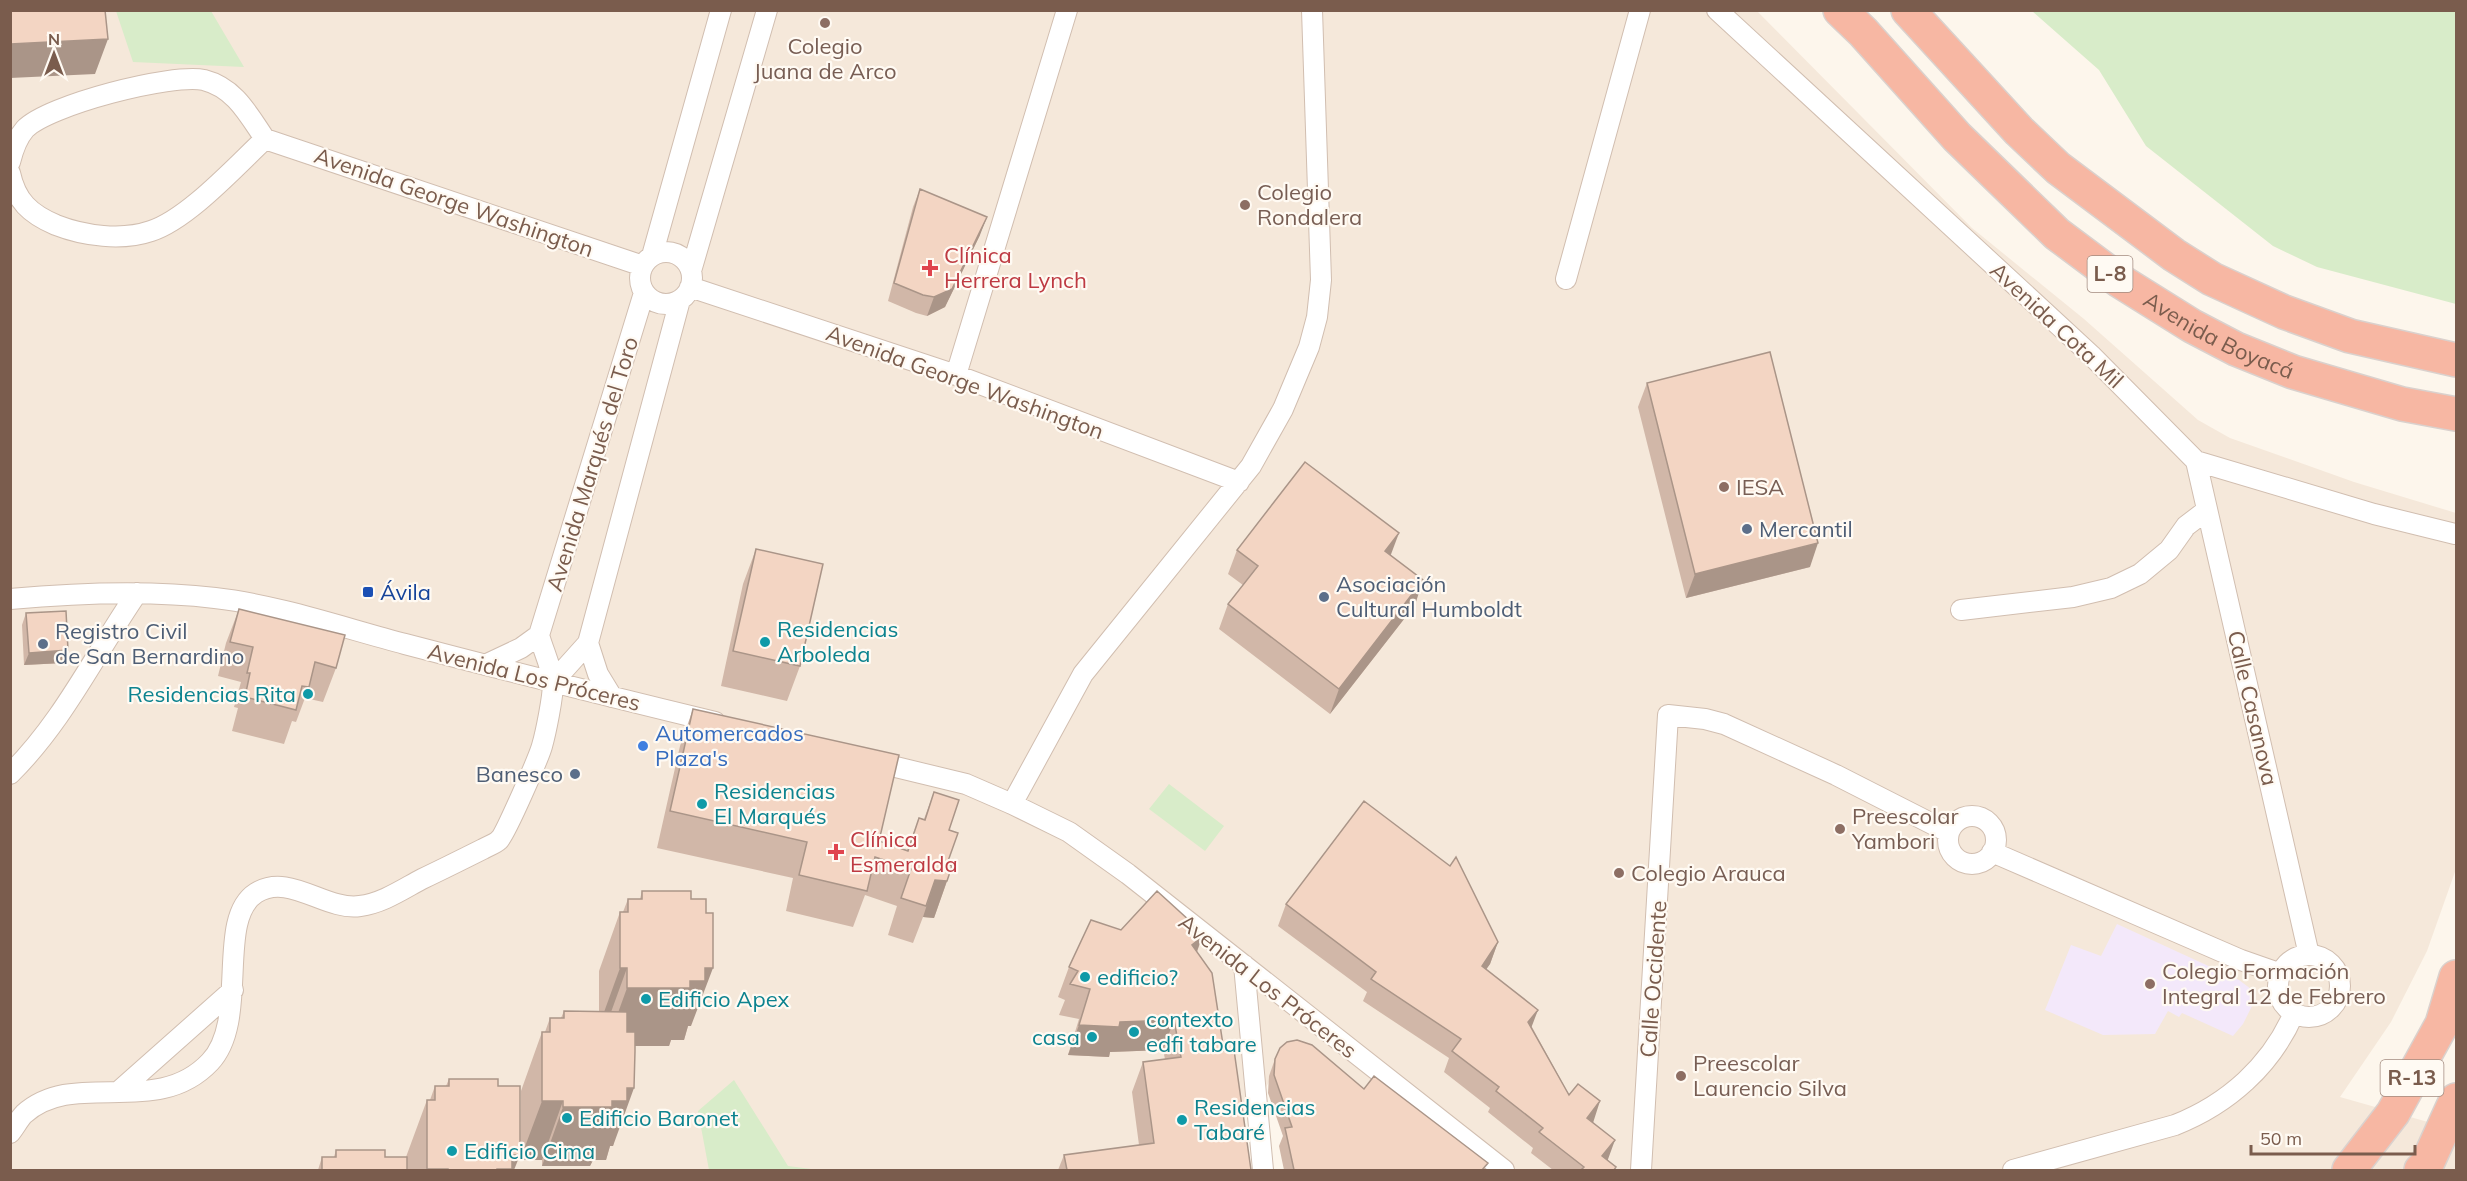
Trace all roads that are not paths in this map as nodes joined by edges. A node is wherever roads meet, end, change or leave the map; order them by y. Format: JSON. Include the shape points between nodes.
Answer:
{"nodes":[{"id":1,"x":722,"y":10,"type":"edge"},
{"id":2,"x":767,"y":10,"type":"edge"},
{"id":3,"x":1067,"y":10,"type":"edge"},
{"id":4,"x":1640,"y":10,"type":"edge"},
{"id":5,"x":1717,"y":10,"type":"edge"},
{"id":6,"x":1840,"y":10,"type":"edge"},
{"id":7,"x":1908,"y":10,"type":"edge"},
{"id":8,"x":1310,"y":17,"type":"edge"},
{"id":9,"x":265,"y":139,"type":"junction"},
{"id":10,"x":10,"y":162,"type":"edge"},
{"id":11,"x":10,"y":173,"type":"edge"},
{"id":12,"x":648,"y":261,"type":"junction"},
{"id":13,"x":1566,"y":279,"type":"dead end"},
{"id":14,"x":687,"y":286,"type":"junction"},
{"id":15,"x":644,"y":293,"type":"junction"},
{"id":16,"x":2457,"y":360,"type":"edge"},
{"id":17,"x":956,"y":375,"type":"junction"},
{"id":18,"x":2457,"y":414,"type":"edge"},
{"id":19,"x":2196,"y":461,"type":"junction"},
{"id":20,"x":1239,"y":482,"type":"junction"},
{"id":21,"x":2207,"y":510,"type":"junction"},
{"id":22,"x":2455,"y":534,"type":"edge"},
{"id":23,"x":137,"y":593,"type":"junction"},
{"id":24,"x":10,"y":599,"type":"edge"},
{"id":25,"x":1961,"y":610,"type":"dead end"},
{"id":26,"x":539,"y":635,"type":"junction"},
{"id":27,"x":588,"y":643,"type":"junction"},
{"id":28,"x":485,"y":665,"type":"junction"},
{"id":29,"x":553,"y":682,"type":"junction"},
{"id":30,"x":612,"y":697,"type":"junction"},
{"id":31,"x":733,"y":727,"type":"edge"},
{"id":32,"x":858,"y":758,"type":"edge"},
{"id":33,"x":10,"y":774,"type":"edge"},
{"id":34,"x":1012,"y":804,"type":"junction"},
{"id":35,"x":1948,"y":832,"type":"junction"},
{"id":36,"x":1992,"y":852,"type":"junction"},
{"id":37,"x":2309,"y":955,"type":"junction"},
{"id":38,"x":1244,"y":965,"type":"junction"},
{"id":39,"x":2281,"y":974,"type":"junction"},
{"id":40,"x":2457,"y":977,"type":"edge"},
{"id":41,"x":233,"y":990,"type":"junction"},
{"id":42,"x":2294,"y":1013,"type":"junction"},
{"id":43,"x":118,"y":1092,"type":"junction"},
{"id":44,"x":2457,"y":1100,"type":"edge"},
{"id":45,"x":10,"y":1133,"type":"edge"},
{"id":46,"x":1263,"y":1170,"type":"edge"},
{"id":47,"x":1504,"y":1170,"type":"edge"},
{"id":48,"x":1641,"y":1170,"type":"edge"},
{"id":49,"x":2013,"y":1170,"type":"edge"},
{"id":50,"x":2349,"y":1170,"type":"edge"},
{"id":51,"x":2421,"y":1170,"type":"edge"}],
"edges":[{"from":1,"to":12,"type":"street","name":"Avenida Marqués del Toro"},
{"from":2,"to":14,"type":"street","name":"Avenida Marqués del Toro"},
{"from":3,"to":17,"type":"street"},
{"from":4,"to":13,"type":"street"},
{"from":5,"to":19,"type":"street","name":"Avenida Cota Mil","via":[[2091,355]]},
{"from":6,"to":18,"type":"highway","name":"Avenida Boyacá","number":"L-8","via":[[1957,137],[2057,234],[2120,281],[2192,326],[2293,372],[2402,404]]},
{"from":7,"to":16,"type":"highway","name":"Avenida Boyacá","number":"L-8","via":[[2058,168],[2174,255],[2212,279],[2284,312],[2350,336]]},
{"from":8,"to":20,"type":"street","via":[[1321,280],[1317,317],[1283,409]]},
{"from":9,"to":10,"type":"street","via":[[240,101],[224,88],[203,80],[175,80],[86,100],[46,116],[26,129],[13,148]]},
{"from":9,"to":11,"type":"street","via":[[170,222],[151,231],[124,236],[97,235],[38,218],[23,206],[13,189]]},
{"from":9,"to":12,"type":"street","name":"Avenida George Washington"},
{"from":12,"to":14,"type":"street","via":[[668,253],[682,258]]},
{"from":12,"to":15,"type":"street","name":"Avenida Marqués del Toro","via":[[640,279]]},
{"from":14,"to":15,"type":"street","via":[[673,303],[656,303]]},
{"from":14,"to":17,"type":"street","name":"Avenida George Washington"},
{"from":14,"to":27,"type":"street","name":"Avenida Marqués del Toro"},
{"from":15,"to":26,"type":"street","name":"Avenida Marqués del Toro"},
{"from":17,"to":20,"type":"street","name":"Avenida George Washington"},
{"from":19,"to":21,"type":"street","name":"Calle Casanova"},
{"from":19,"to":22,"type":"street","name":"Avenida Cota Mil"},
{"from":20,"to":34,"type":"street","via":[[1083,674]]},
{"from":21,"to":25,"type":"street","via":[[2140,574],[2111,588],[2073,597]]},
{"from":21,"to":37,"type":"street","name":"Calle Casanova"},
{"from":23,"to":24,"type":"street","name":"Avenida Los Próceres"},
{"from":23,"to":28,"type":"street","name":"Avenida Los Próceres","via":[[218,598],[265,607]]},
{"from":23,"to":33,"type":"street","via":[[66,705],[29,756]]},
{"from":26,"to":28,"type":"street"},
{"from":26,"to":29,"type":"street"},
{"from":27,"to":29,"type":"street","name":"Avenida Marqués del Toro"},
{"from":27,"to":30,"type":"street","via":[[598,674]]},
{"from":28,"to":29,"type":"street","name":"Avenida Los Próceres"},
{"from":29,"to":30,"type":"street","name":"Avenida Los Próceres"},
{"from":29,"to":41,"type":"street","via":[[542,746],[500,840],[380,901],[358,906],[285,886],[267,887],[255,893],[244,903],[238,918]]},
{"from":30,"to":31,"type":"street","name":"Avenida Los Próceres"},
{"from":32,"to":34,"type":"street","name":"Avenida Los Próceres","via":[[966,784]]},
{"from":34,"to":38,"type":"street","name":"Avenida Los Próceres","via":[[1069,832]]},
{"from":35,"to":36,"type":"street","via":[[1950,851],[1959,860],[1977,863]]},
{"from":35,"to":36,"type":"street","via":[[1962,817],[1982,818],[1994,831],[1996,842]]},
{"from":35,"to":48,"type":"street","name":"Calle Occidente","via":[[1724,724],[1668,715]]},
{"from":36,"to":39,"type":"street"},
{"from":37,"to":39,"type":"street","via":[[2289,962]]},
{"from":37,"to":42,"type":"street","via":[[2319,956],[2334,967],[2339,975],[2340,994],[2322,1015]]},
{"from":38,"to":46,"type":"street"},
{"from":38,"to":47,"type":"street","name":"Avenida Los Próceres"},
{"from":39,"to":42,"type":"street","via":[[2281,999]]},
{"from":40,"to":50,"type":"highway","number":"R-13","via":[[2442,1024],[2393,1113]]},
{"from":41,"to":43,"type":"street"},
{"from":41,"to":43,"type":"street","via":[[224,1039],[212,1060],[193,1078],[170,1088]]},
{"from":42,"to":49,"type":"street","via":[[2288,1028],[2246,1082],[2194,1118]]},
{"from":43,"to":45,"type":"street","via":[[46,1101],[24,1114]]},
{"from":44,"to":51,"type":"highway","number":"R-13"}]}
